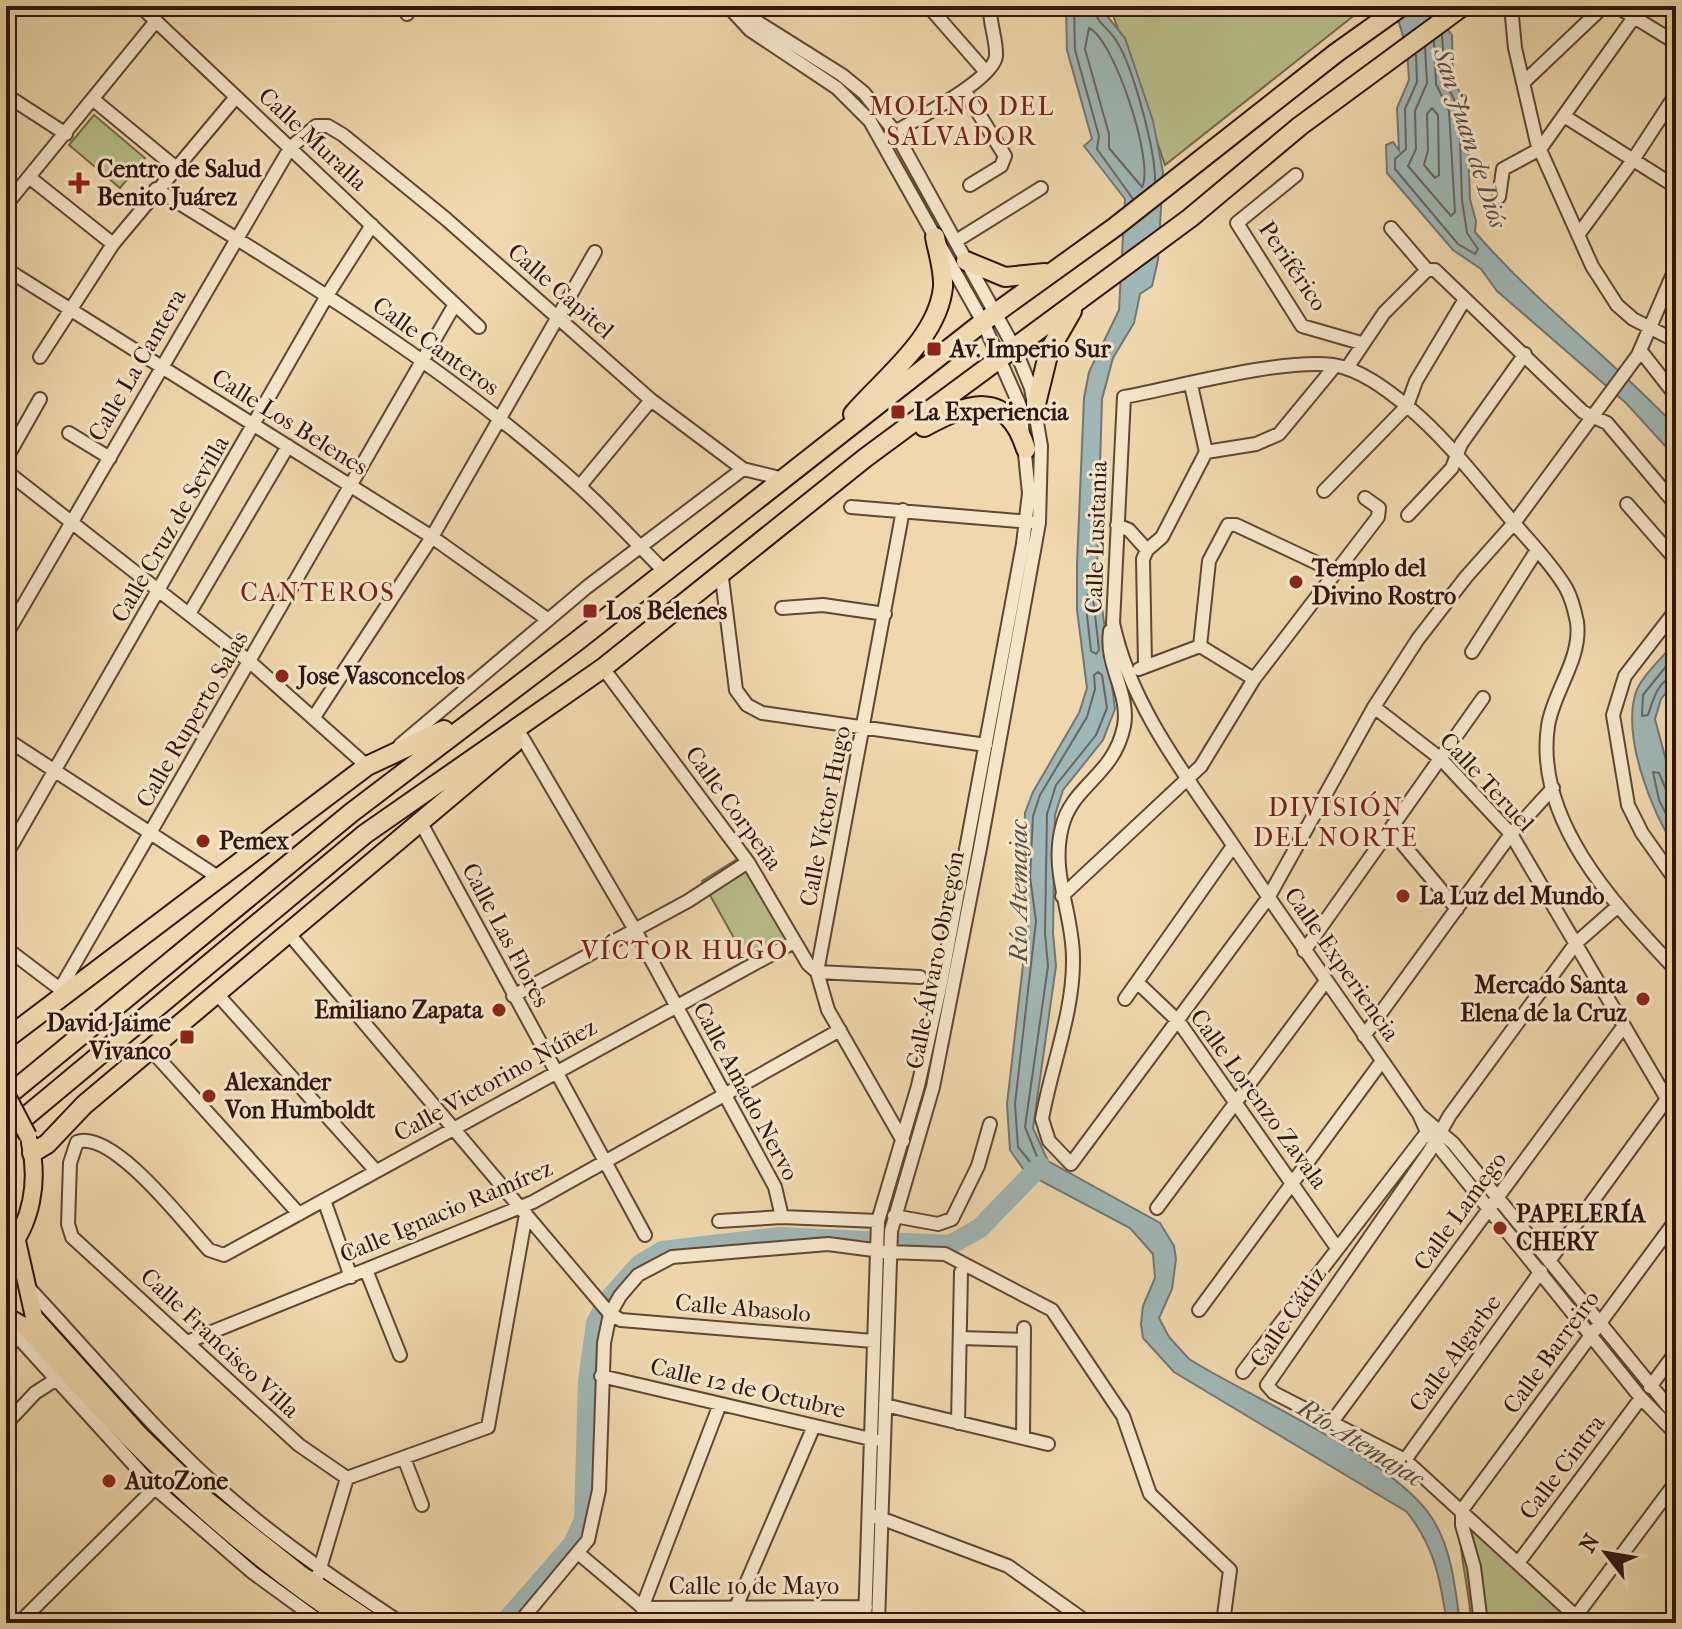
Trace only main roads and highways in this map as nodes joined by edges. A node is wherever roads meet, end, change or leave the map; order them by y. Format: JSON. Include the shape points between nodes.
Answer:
{"nodes":[{"id":1,"x":1463,"y":6,"type":"edge"},
{"id":2,"x":1398,"y":10,"type":"edge"},
{"id":3,"x":935,"y":237,"type":"road end"},
{"id":4,"x":966,"y":261,"type":"road end"},
{"id":5,"x":1052,"y":272,"type":"junction"},
{"id":6,"x":1084,"y":296,"type":"junction"},
{"id":7,"x":1036,"y":404,"type":"road end"},
{"id":8,"x":834,"y":440,"type":"junction"},
{"id":9,"x":1026,"y":449,"type":"road end"},
{"id":10,"x":865,"y":458,"type":"junction"},
{"id":11,"x":565,"y":695,"type":"junction"},
{"id":12,"x":495,"y":700,"type":"junction"},
{"id":13,"x":6,"y":1039,"type":"edge"},
{"id":14,"x":6,"y":1095,"type":"edge"},
{"id":15,"x":6,"y":1133,"type":"edge"},
{"id":16,"x":30,"y":1144,"type":"junction"},
{"id":17,"x":11,"y":1247,"type":"edge"},
{"id":18,"x":6,"y":1316,"type":"edge"},
{"id":19,"x":313,"y":1591,"type":"junction"},
{"id":20,"x":350,"y":1623,"type":"edge"},
{"id":21,"x":374,"y":1623,"type":"edge"}],
"edges":[{"from":1,"to":6,"type":"highway"},
{"from":2,"to":5,"type":"highway"},
{"from":3,"to":8,"type":"highway","via":[[943,283],[935,313],[914,347]]},
{"from":4,"to":5,"type":"highway","via":[[1005,277]]},
{"from":5,"to":8,"type":"highway"},
{"from":6,"to":7,"type":"highway","via":[[1049,351]]},
{"from":6,"to":10,"type":"highway"},
{"from":8,"to":12,"type":"highway"},
{"from":9,"to":10,"type":"highway","via":[[1003,414],[979,405],[959,408]]},
{"from":10,"to":11,"type":"highway"},
{"from":11,"to":15,"type":"highway","via":[[365,834]]},
{"from":11,"to":16,"type":"highway","via":[[290,935],[84,1105],[47,1144]]},
{"from":12,"to":13,"type":"highway","via":[[367,766]]},
{"from":12,"to":14,"type":"highway"},
{"from":14,"to":16,"type":"main road","bridge":true},
{"from":16,"to":17,"type":"main road","via":[[32,1198]]},
{"from":17,"to":19,"type":"main road","via":[[34,1317],[140,1435]]},
{"from":18,"to":19,"type":"main road","via":[[24,1326],[158,1471],[252,1553]]},
{"from":19,"to":20,"type":"main road"},
{"from":19,"to":21,"type":"main road"}]}
